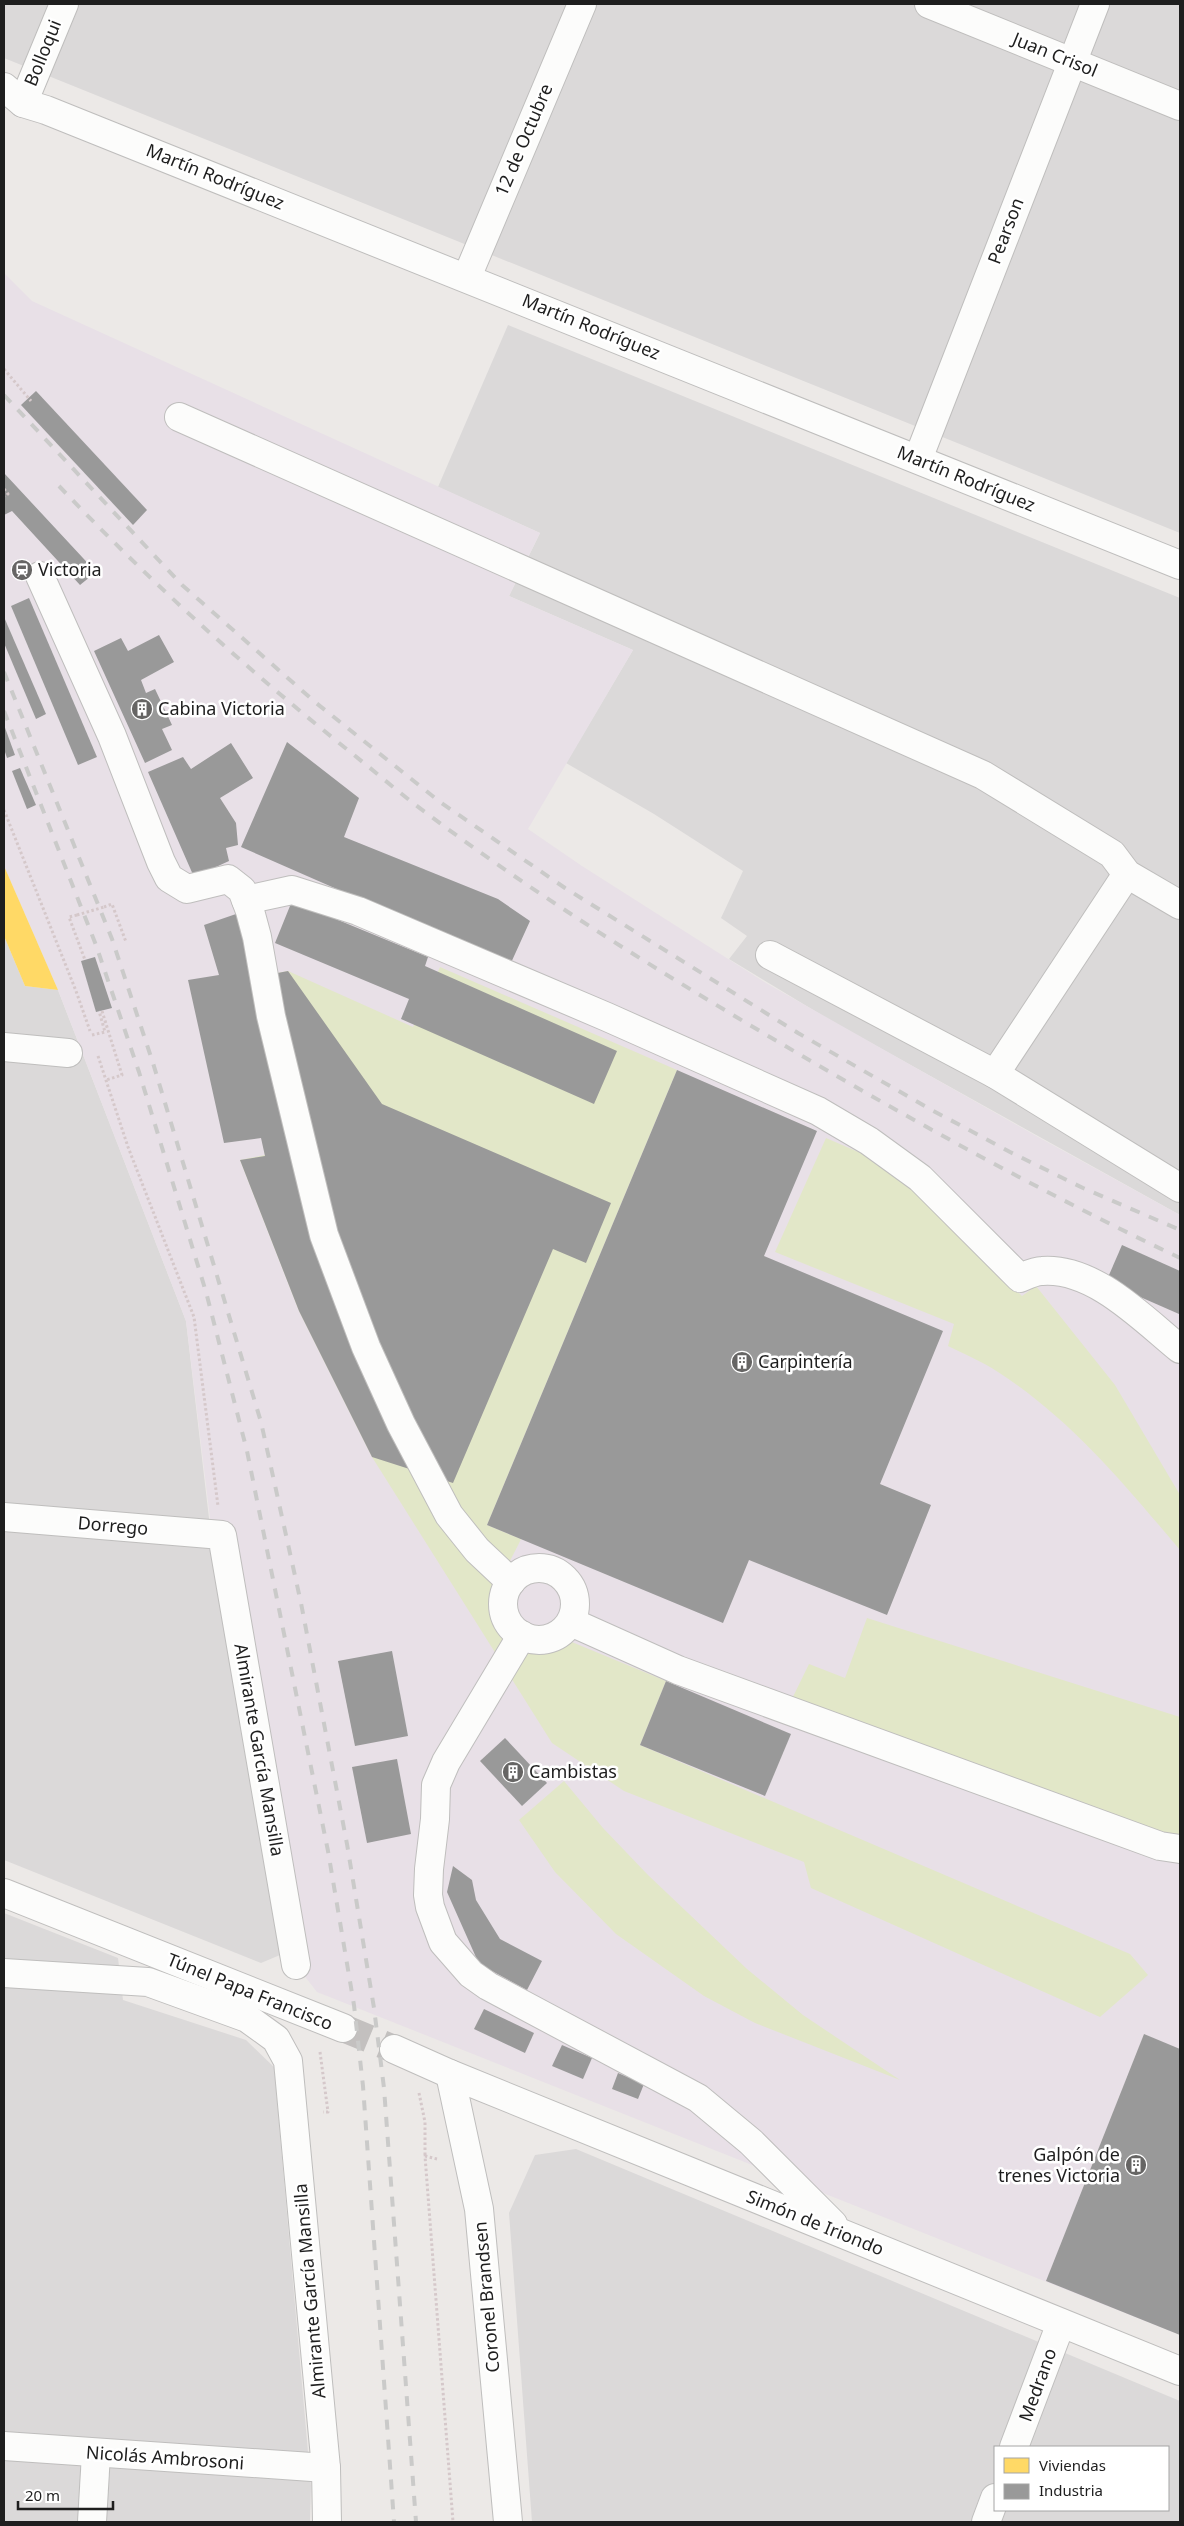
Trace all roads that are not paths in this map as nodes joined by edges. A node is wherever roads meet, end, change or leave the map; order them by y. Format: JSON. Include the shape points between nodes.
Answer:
{"nodes":[{"id":1,"x":64,"y":4,"type":"edge"},
{"id":2,"x":582,"y":4,"type":"edge"},
{"id":3,"x":929,"y":4,"type":"edge"},
{"id":4,"x":1095,"y":4,"type":"edge"},
{"id":5,"x":1072,"y":62,"type":"junction"},
{"id":6,"x":10,"y":97,"type":"edge"},
{"id":7,"x":1180,"y":106,"type":"edge"},
{"id":8,"x":467,"y":277,"type":"junction"},
{"id":9,"x":180,"y":418,"type":"dead end"},
{"id":10,"x":918,"y":459,"type":"junction"},
{"id":11,"x":1180,"y":565,"type":"edge"},
{"id":12,"x":40,"y":576,"type":"dead end"},
{"id":13,"x":1127,"y":874,"type":"junction"},
{"id":14,"x":246,"y":900,"type":"junction"},
{"id":15,"x":1180,"y":905,"type":"edge"},
{"id":16,"x":770,"y":955,"type":"dead end"},
{"id":17,"x":4,"y":1047,"type":"edge"},
{"id":18,"x":68,"y":1053,"type":"dead end"},
{"id":19,"x":995,"y":1074,"type":"junction"},
{"id":20,"x":1180,"y":1188,"type":"edge"},
{"id":21,"x":1180,"y":1349,"type":"edge"},
{"id":22,"x":4,"y":1517,"type":"edge"},
{"id":23,"x":222,"y":1535,"type":"joint"},
{"id":24,"x":511,"y":1582,"type":"junction"},
{"id":25,"x":571,"y":1622,"type":"junction"},
{"id":26,"x":522,"y":1635,"type":"junction"},
{"id":27,"x":1180,"y":1849,"type":"edge"},
{"id":28,"x":4,"y":1893,"type":"edge"},
{"id":29,"x":158,"y":1956,"type":"junction"},
{"id":30,"x":296,"y":1965,"type":"dead end"},
{"id":31,"x":4,"y":1973,"type":"edge"},
{"id":32,"x":148,"y":1982,"type":"junction"},
{"id":33,"x":343,"y":2028,"type":"tunnel mouth"},
{"id":34,"x":394,"y":2048,"type":"tunnel mouth"},
{"id":35,"x":450,"y":2074,"type":"junction"},
{"id":36,"x":843,"y":2234,"type":"junction"},
{"id":37,"x":1061,"y":2322,"type":"junction"},
{"id":38,"x":1180,"y":2371,"type":"edge"},
{"id":39,"x":4,"y":2446,"type":"edge"},
{"id":40,"x":1014,"y":2446,"type":"edge"},
{"id":41,"x":96,"y":2454,"type":"junction"},
{"id":42,"x":326,"y":2468,"type":"junction"},
{"id":43,"x":994,"y":2501,"type":"edge"},
{"id":44,"x":92,"y":2522,"type":"edge"},
{"id":45,"x":327,"y":2522,"type":"edge"},
{"id":46,"x":508,"y":2522,"type":"edge"},
{"id":47,"x":986,"y":2522,"type":"edge"}],
"edges":[{"from":1,"to":6,"type":"street","name":"Bolloqui"},
{"from":2,"to":8,"type":"street","name":"12 de Octubre"},
{"from":3,"to":5,"type":"street","name":"Juan Crisol"},
{"from":4,"to":5,"type":"street","name":"Pearson"},
{"from":5,"to":7,"type":"street","name":"Juan Crisol"},
{"from":5,"to":10,"type":"street","name":"Pearson"},
{"from":6,"to":8,"type":"street","name":"Martín Rodríguez"},
{"from":8,"to":10,"type":"street","name":"Martín Rodríguez"},
{"from":9,"to":13,"type":"street","via":[[983,775],[1112,854]]},
{"from":10,"to":11,"type":"street","name":"Martín Rodríguez"},
{"from":12,"to":14,"type":"street","via":[[112,736],[169,878],[187,889],[228,879],[238,885]]},
{"from":13,"to":15,"type":"street"},
{"from":13,"to":19,"type":"street"},
{"from":14,"to":21,"type":"street","via":[[292,890],[358,911],[607,1017],[818,1112],[869,1141],[920,1178],[1020,1278],[1042,1271],[1079,1275],[1143,1316]]},
{"from":14,"to":24,"type":"street","via":[[324,1235],[366,1348],[449,1515],[477,1550]]},
{"from":16,"to":19,"type":"street"},
{"from":17,"to":18,"type":"street"},
{"from":19,"to":20,"type":"street"},
{"from":22,"to":23,"type":"street","name":"Dorrego"},
{"from":23,"to":30,"type":"street","name":"Almirante García Mansilla"},
{"from":24,"to":25,"type":"street","via":[[530,1568],[554,1571],[564,1578],[575,1598]]},
{"from":24,"to":26,"type":"street","via":[[505,1593],[506,1617]]},
{"from":25,"to":26,"type":"street","via":[[554,1637],[538,1639]]},
{"from":25,"to":27,"type":"street","via":[[678,1670],[1134,1837]]},
{"from":26,"to":36,"type":"street","via":[[446,1762],[436,1785],[428,1895],[443,1942],[471,1974],[488,1986],[698,2098],[751,2142]]},
{"from":28,"to":29,"type":"street"},
{"from":29,"to":32,"type":"street"},
{"from":29,"to":33,"type":"street","name":"Túnel Papa Francisco"},
{"from":31,"to":32,"type":"street"},
{"from":32,"to":42,"type":"street","name":"Almirante García Mansilla","via":[[248,2018],[276,2039],[288,2061]]},
{"from":34,"to":35,"type":"street"},
{"from":35,"to":36,"type":"street","name":"Simón de Iriondo"},
{"from":35,"to":46,"type":"street","name":"Coronel Brandsen","via":[[479,2209]]},
{"from":36,"to":37,"type":"street","name":"Simón de Iriondo"},
{"from":37,"to":38,"type":"street","name":"Simón de Iriondo"},
{"from":37,"to":40,"type":"street","name":"Medrano"},
{"from":39,"to":41,"type":"street","name":"Nicolás Ambrosoni"},
{"from":41,"to":42,"type":"street","name":"Nicolás Ambrosoni"},
{"from":41,"to":44,"type":"street"},
{"from":42,"to":45,"type":"street","name":"Almirante García Mansilla"},
{"from":43,"to":47,"type":"street"}]}
